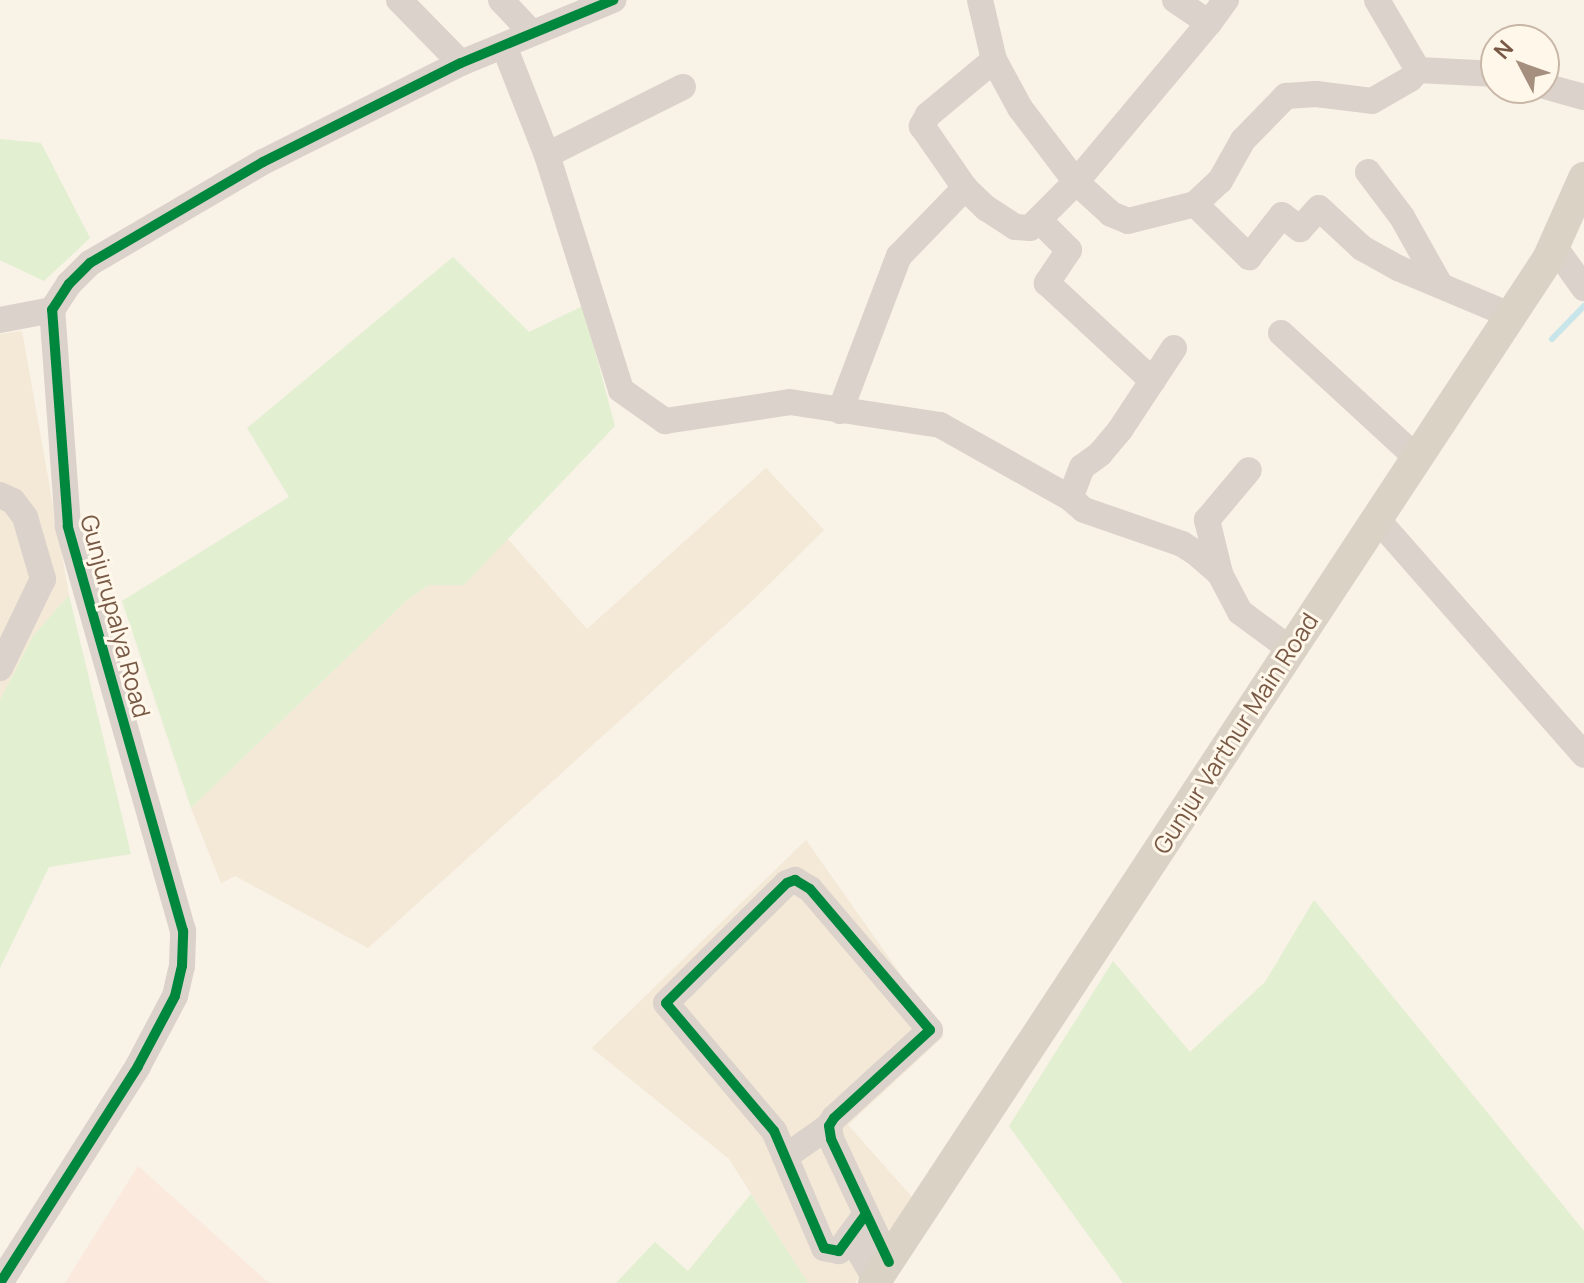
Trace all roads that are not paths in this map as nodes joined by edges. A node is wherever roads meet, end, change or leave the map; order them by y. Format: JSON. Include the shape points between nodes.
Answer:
{"nodes":[{"id":1,"x":399,"y":0,"type":"edge"},
{"id":2,"x":501,"y":0,"type":"edge"},
{"id":3,"x":613,"y":0,"type":"edge"},
{"id":4,"x":980,"y":0,"type":"edge"},
{"id":5,"x":1175,"y":0,"type":"edge"},
{"id":6,"x":1226,"y":0,"type":"edge"},
{"id":7,"x":1377,"y":0,"type":"edge"},
{"id":8,"x":581,"y":7,"type":"edge"},
{"id":9,"x":1209,"y":23,"type":"junction"},
{"id":10,"x":532,"y":33,"type":"junction"},
{"id":11,"x":504,"y":46,"type":"junction"},
{"id":12,"x":994,"y":60,"type":"junction"},
{"id":13,"x":461,"y":63,"type":"junction"},
{"id":14,"x":1418,"y":70,"type":"junction"},
{"id":15,"x":1480,"y":73,"type":"edge"},
{"id":16,"x":683,"y":87,"type":"dead end"},
{"id":17,"x":1560,"y":90,"type":"edge"},
{"id":18,"x":1584,"y":97,"type":"edge"},
{"id":19,"x":547,"y":155,"type":"junction"},
{"id":20,"x":1368,"y":172,"type":"dead end"},
{"id":21,"x":1584,"y":178,"type":"edge"},
{"id":22,"x":1076,"y":182,"type":"junction"},
{"id":23,"x":965,"y":188,"type":"junction"},
{"id":24,"x":1195,"y":204,"type":"junction"},
{"id":25,"x":1040,"y":221,"type":"junction"},
{"id":26,"x":1554,"y":246,"type":"junction"},
{"id":27,"x":1439,"y":283,"type":"junction"},
{"id":28,"x":1584,"y":288,"type":"edge"},
{"id":29,"x":52,"y":310,"type":"junction"},
{"id":30,"x":1510,"y":315,"type":"junction"},
{"id":31,"x":0,"y":320,"type":"edge"},
{"id":32,"x":1281,"y":333,"type":"dead end"},
{"id":33,"x":1174,"y":348,"type":"dead end"},
{"id":34,"x":1153,"y":381,"type":"junction"},
{"id":35,"x":840,"y":411,"type":"junction"},
{"id":36,"x":1416,"y":457,"type":"junction"},
{"id":37,"x":1249,"y":470,"type":"dead end"},
{"id":38,"x":0,"y":495,"type":"edge"},
{"id":39,"x":1070,"y":498,"type":"junction"},
{"id":40,"x":1377,"y":519,"type":"junction"},
{"id":41,"x":68,"y":526,"type":"junction"},
{"id":42,"x":32,"y":536,"type":"junction"},
{"id":43,"x":1220,"y":574,"type":"junction"},
{"id":44,"x":8,"y":632,"type":"edge"},
{"id":45,"x":1290,"y":649,"type":"junction"},
{"id":46,"x":0,"y":668,"type":"edge"},
{"id":47,"x":1584,"y":755,"type":"edge"},
{"id":48,"x":829,"y":1126,"type":"junction"},
{"id":49,"x":785,"y":1157,"type":"junction"},
{"id":50,"x":866,"y":1214,"type":"junction"},
{"id":51,"x":850,"y":1236,"type":"junction"},
{"id":52,"x":880,"y":1275,"type":"edge"},
{"id":53,"x":0,"y":1283,"type":"edge"}],
"edges":[{"from":1,"to":13,"type":"street"},
{"from":2,"to":10,"type":"street"},
{"from":3,"to":8,"type":"street"},
{"from":4,"to":12,"type":"street"},
{"from":5,"to":9,"type":"street"},
{"from":6,"to":9,"type":"street"},
{"from":7,"to":14,"type":"street"},
{"from":8,"to":10,"type":"street"},
{"from":9,"to":22,"type":"street"},
{"from":10,"to":11,"type":"street"},
{"from":11,"to":13,"type":"street"},
{"from":11,"to":19,"type":"street"},
{"from":12,"to":22,"type":"street","via":[[1020,108]]},
{"from":12,"to":23,"type":"street","via":[[928,115],[922,126]]},
{"from":13,"to":29,"type":"street","via":[[263,162],[90,263]]},
{"from":14,"to":15,"type":"street"},
{"from":14,"to":24,"type":"street","via":[[1372,101],[1286,96],[1243,140],[1220,181]]},
{"from":16,"to":19,"type":"street"},
{"from":17,"to":18,"type":"street"},
{"from":19,"to":35,"type":"street","via":[[621,390],[665,421],[790,402]]},
{"from":20,"to":27,"type":"street","via":[[1402,217]]},
{"from":21,"to":26,"type":"main road","name":"Gunjur Varthur Main Road"},
{"from":22,"to":24,"type":"street","via":[[1111,214],[1128,221]]},
{"from":22,"to":25,"type":"street"},
{"from":23,"to":25,"type":"street","via":[[1015,227],[1030,228]]},
{"from":23,"to":35,"type":"street","via":[[899,256]]},
{"from":24,"to":27,"type":"street","via":[[1249,257],[1282,215],[1300,229],[1319,208],[1362,248]]},
{"from":25,"to":34,"type":"street","via":[[1069,250],[1047,283]]},
{"from":26,"to":28,"type":"street"},
{"from":26,"to":30,"type":"main road","name":"Gunjur Varthur Main Road"},
{"from":27,"to":30,"type":"street"},
{"from":29,"to":31,"type":"street"},
{"from":29,"to":41,"type":"street","name":"Gunjurupalya Road"},
{"from":30,"to":36,"type":"main road","name":"Gunjur Varthur Main Road"},
{"from":32,"to":36,"type":"street"},
{"from":33,"to":34,"type":"street"},
{"from":34,"to":39,"type":"street","via":[[1120,430],[1082,467]]},
{"from":35,"to":39,"type":"street","via":[[940,425]]},
{"from":36,"to":40,"type":"main road","name":"Gunjur Varthur Main Road"},
{"from":37,"to":43,"type":"street","via":[[1207,520]]},
{"from":38,"to":42,"type":"street","via":[[20,510]]},
{"from":39,"to":43,"type":"street","via":[[1084,510],[1182,544]]},
{"from":40,"to":45,"type":"main road","name":"Gunjur Varthur Main Road"},
{"from":40,"to":47,"type":"street"},
{"from":41,"to":42,"type":"street"},
{"from":41,"to":53,"type":"street","name":"Gunjurupalya Road","via":[[183,931],[182,966],[175,996],[138,1066]]},
{"from":42,"to":44,"type":"street","via":[[42,585]]},
{"from":43,"to":45,"type":"street","via":[[1240,612]]},
{"from":44,"to":46,"type":"street"},
{"from":45,"to":52,"type":"main road","name":"Gunjur Varthur Main Road"},
{"from":48,"to":49,"type":"street"},
{"from":48,"to":49,"type":"street","via":[[930,1030],[810,889],[795,880],[666,1003],[774,1131]]},
{"from":48,"to":50,"type":"street"},
{"from":49,"to":51,"type":"street","via":[[824,1248],[839,1251]]},
{"from":50,"to":51,"type":"street"},
{"from":50,"to":52,"type":"street"},
{"from":51,"to":52,"type":"street"}]}
